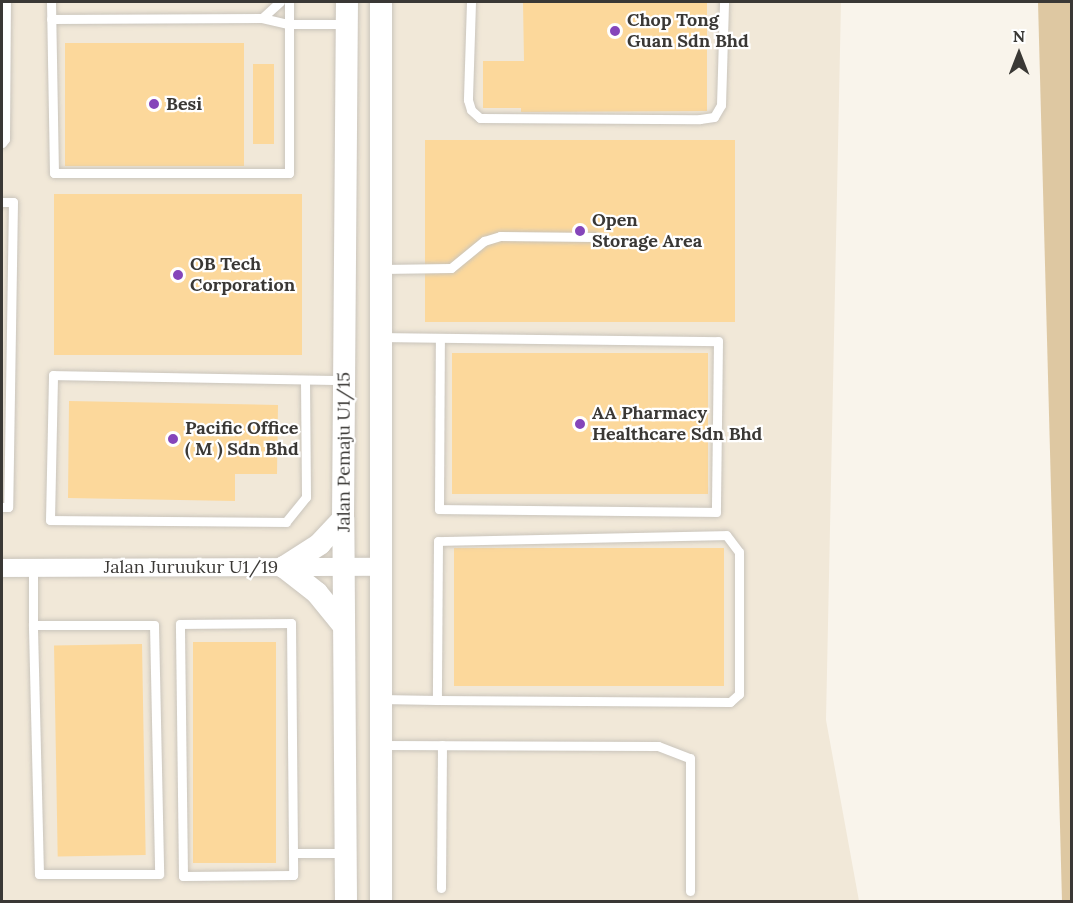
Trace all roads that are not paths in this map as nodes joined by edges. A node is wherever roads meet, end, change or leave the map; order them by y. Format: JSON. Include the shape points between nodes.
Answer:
{"nodes":[{"id":1,"x":6,"y":2,"type":"edge"},
{"id":2,"x":51,"y":2,"type":"edge"},
{"id":3,"x":280,"y":2,"type":"edge"},
{"id":4,"x":289,"y":2,"type":"edge"},
{"id":5,"x":381,"y":2,"type":"edge"},
{"id":6,"x":471,"y":2,"type":"edge"},
{"id":7,"x":724,"y":2,"type":"edge"},
{"id":8,"x":347,"y":13,"type":"edge"},
{"id":9,"x":262,"y":18,"type":"junction"},
{"id":10,"x":51,"y":19,"type":"junction"},
{"id":11,"x":289,"y":24,"type":"junction"},
{"id":12,"x":2,"y":143,"type":"edge"},
{"id":13,"x":2,"y":202,"type":"edge"},
{"id":14,"x":595,"y":237,"type":"dead end"},
{"id":15,"x":381,"y":269,"type":"junction"},
{"id":16,"x":381,"y":338,"type":"junction"},
{"id":17,"x":440,"y":338,"type":"junction"},
{"id":18,"x":305,"y":380,"type":"junction"},
{"id":19,"x":344,"y":380,"type":"junction"},
{"id":20,"x":2,"y":507,"type":"edge"},
{"id":21,"x":343,"y":519,"type":"junction"},
{"id":22,"x":343,"y":566,"type":"junction"},
{"id":23,"x":284,"y":567,"type":"junction"},
{"id":24,"x":381,"y":567,"type":"junction"},
{"id":25,"x":2,"y":568,"type":"edge"},
{"id":26,"x":33,"y":568,"type":"junction"},
{"id":27,"x":33,"y":625,"type":"junction"},
{"id":28,"x":343,"y":625,"type":"junction"},
{"id":29,"x":381,"y":699,"type":"junction"},
{"id":30,"x":437,"y":699,"type":"junction"},
{"id":31,"x":381,"y":745,"type":"junction"},
{"id":32,"x":442,"y":745,"type":"junction"},
{"id":33,"x":293,"y":853,"type":"junction"},
{"id":34,"x":345,"y":853,"type":"junction"},
{"id":35,"x":441,"y":888,"type":"dead end"},
{"id":36,"x":690,"y":891,"type":"dead end"},
{"id":37,"x":346,"y":902,"type":"edge"},
{"id":38,"x":381,"y":902,"type":"edge"}],
"edges":[{"from":1,"to":12,"type":"lane"},
{"from":2,"to":10,"type":"lane"},
{"from":3,"to":9,"type":"lane"},
{"from":4,"to":11,"type":"lane"},
{"from":5,"to":15,"type":"street","name":"Jalan Pemaju U1/15"},
{"from":6,"to":7,"type":"lane","via":[[468,100],[471,111],[480,118],[700,120],[714,117],[722,105]]},
{"from":8,"to":11,"type":"lane"},
{"from":8,"to":19,"type":"street","name":"Jalan Pemaju U1/15"},
{"from":9,"to":10,"type":"lane"},
{"from":9,"to":11,"type":"lane"},
{"from":10,"to":11,"type":"lane","via":[[54,172],[289,172]]},
{"from":13,"to":20,"type":"lane","via":[[13,202],[8,507]]},
{"from":14,"to":15,"type":"lane","via":[[500,236],[484,241],[450,268]]},
{"from":15,"to":16,"type":"street","name":"Jalan Pemaju U1/15"},
{"from":16,"to":17,"type":"lane"},
{"from":16,"to":24,"type":"street","name":"Jalan Pemaju U1/15"},
{"from":17,"to":17,"type":"lane","via":[[718,341],[716,512],[439,509]]},
{"from":18,"to":18,"type":"lane","via":[[306,497],[286,522],[50,520],[53,375]]},
{"from":18,"to":19,"type":"lane"},
{"from":19,"to":21,"type":"street","name":"Jalan Pemaju U1/15"},
{"from":21,"to":22,"type":"street","name":"Jalan Pemaju U1/15"},
{"from":21,"to":23,"type":"street","via":[[320,544]]},
{"from":22,"to":23,"type":"street","name":"Jalan Juruukur U1/19"},
{"from":22,"to":24,"type":"street","name":"Jalan Juruukur U1/19"},
{"from":22,"to":28,"type":"street","name":"Jalan Pemaju U1/15"},
{"from":23,"to":26,"type":"street","name":"Jalan Juruukur U1/19"},
{"from":23,"to":28,"type":"street","via":[[317,593]]},
{"from":24,"to":29,"type":"street","name":"Jalan Pemaju U1/15"},
{"from":25,"to":26,"type":"street","name":"Jalan Juruukur U1/19"},
{"from":26,"to":27,"type":"lane"},
{"from":27,"to":27,"type":"lane","via":[[154,625],[159,874],[39,874]]},
{"from":28,"to":34,"type":"street","name":"Jalan Pemaju U1/15"},
{"from":29,"to":30,"type":"lane"},
{"from":29,"to":31,"type":"street","name":"Jalan Pemaju U1/15"},
{"from":30,"to":30,"type":"lane","via":[[730,702],[739,694],[739,552],[726,535],[438,541]]},
{"from":31,"to":32,"type":"lane"},
{"from":31,"to":38,"type":"street","name":"Jalan Pemaju U1/15"},
{"from":32,"to":35,"type":"lane"},
{"from":32,"to":36,"type":"lane","via":[[658,746],[690,758]]},
{"from":33,"to":33,"type":"lane","via":[[291,623],[180,624],[183,876],[293,875]]},
{"from":33,"to":34,"type":"lane"},
{"from":34,"to":37,"type":"street","name":"Jalan Pemaju U1/15"}]}
